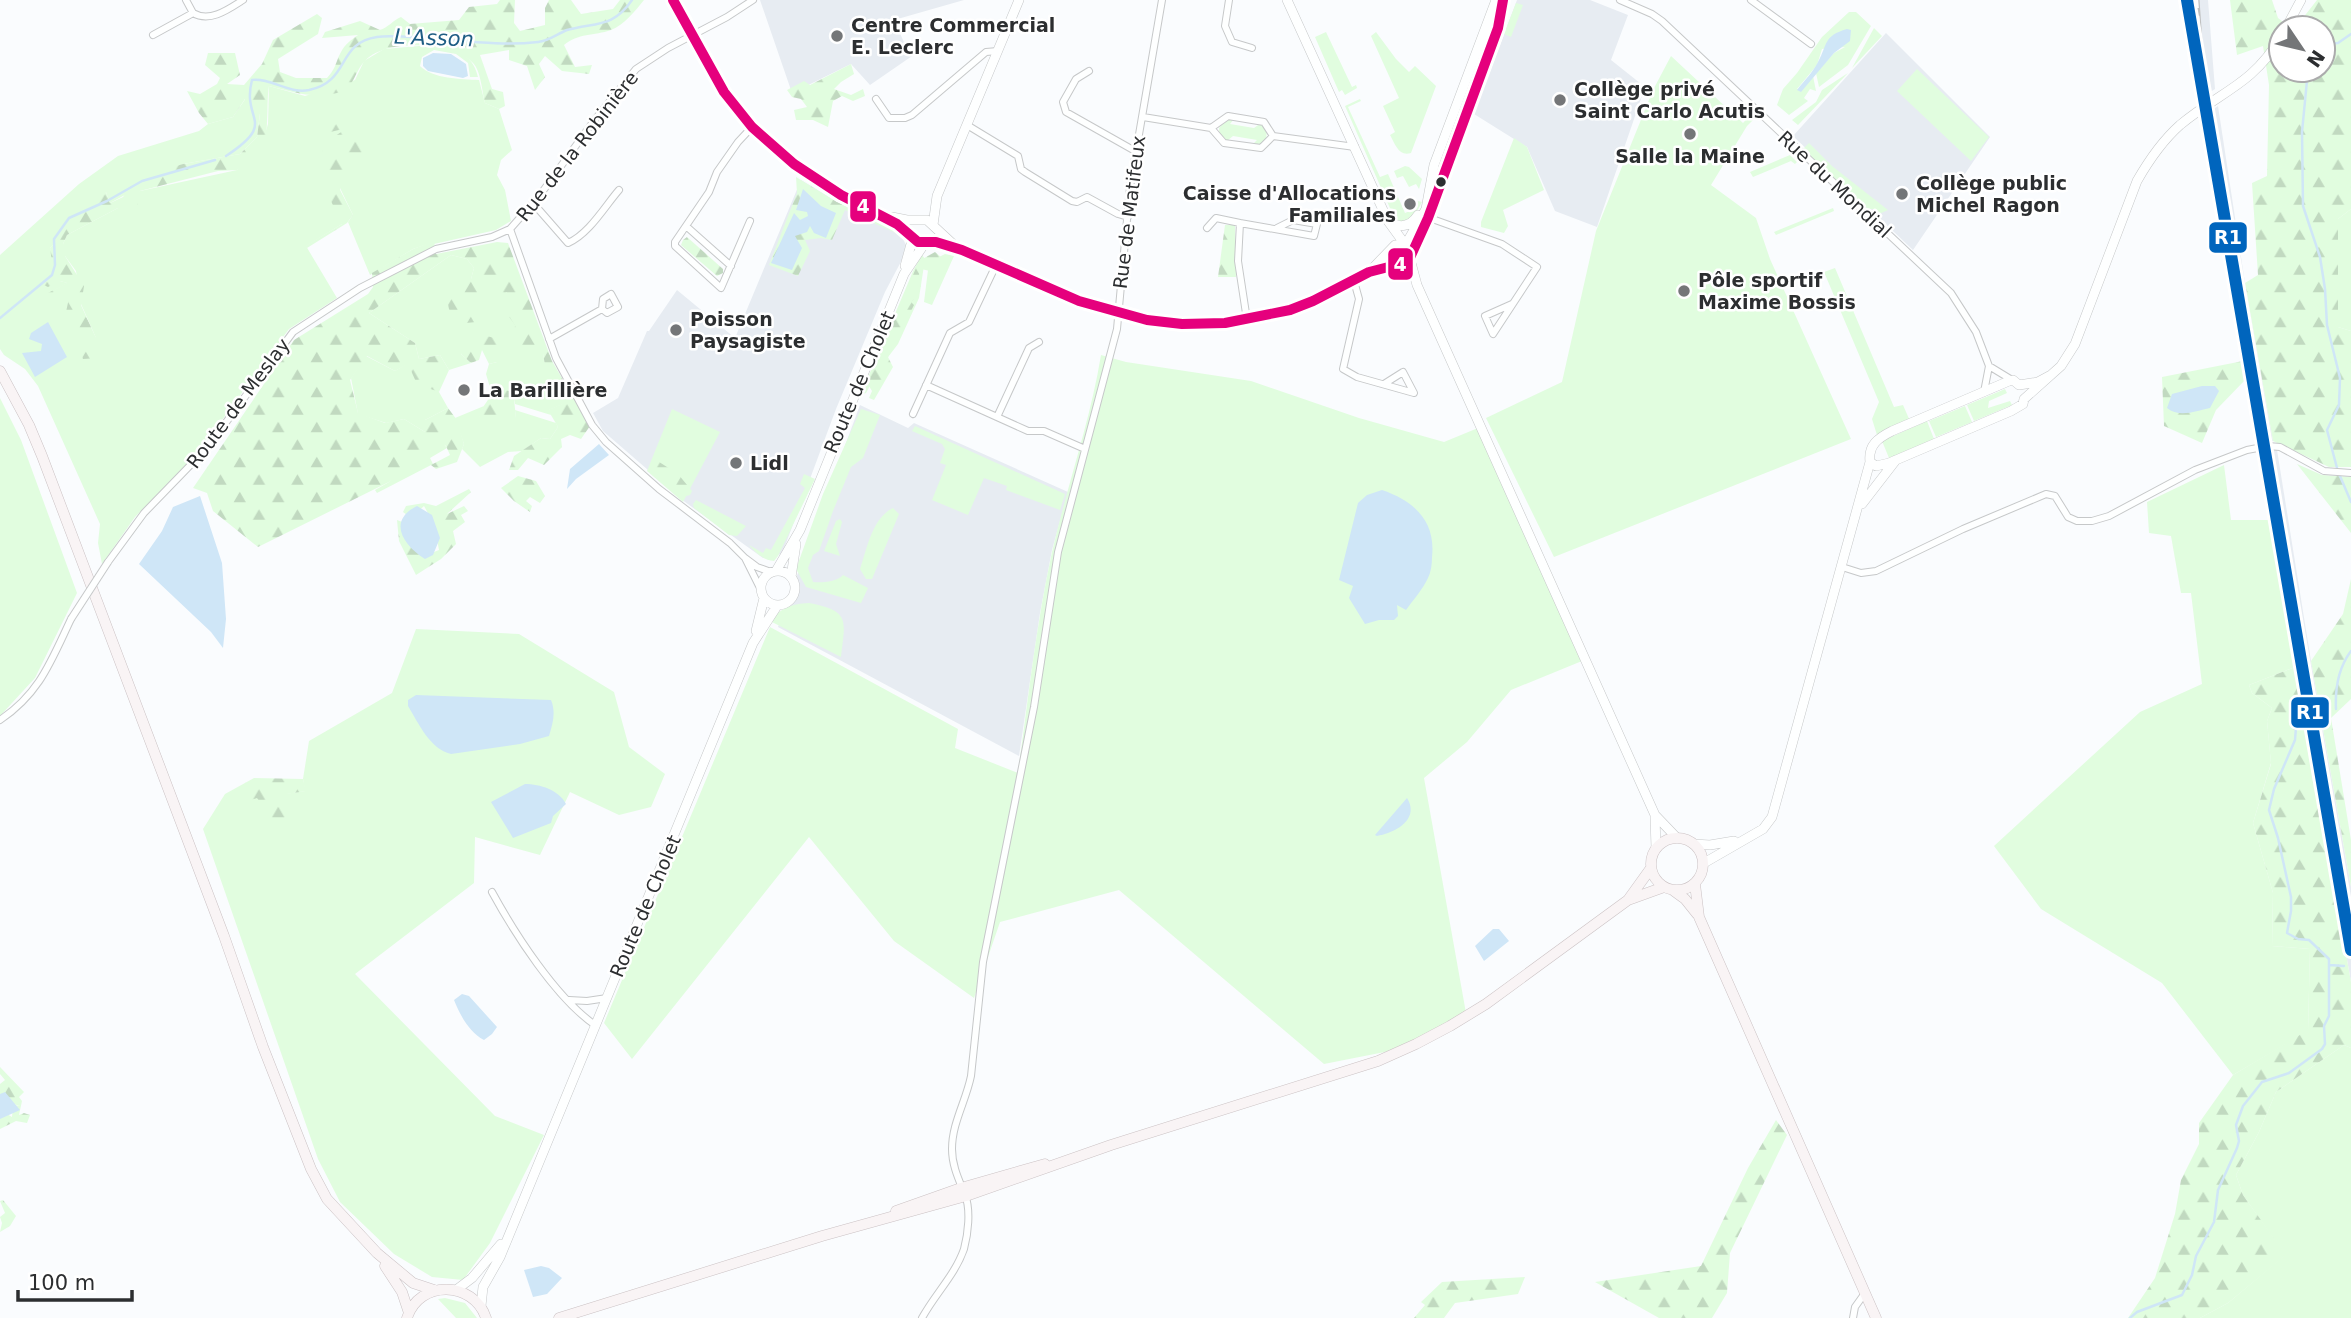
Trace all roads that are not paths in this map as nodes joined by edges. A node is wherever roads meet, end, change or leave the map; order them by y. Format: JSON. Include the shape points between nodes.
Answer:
{"nodes":[{"id":1,"x":186,"y":0,"type":"edge"},
{"id":2,"x":243,"y":0,"type":"edge"},
{"id":3,"x":673,"y":0,"type":"edge"},
{"id":4,"x":753,"y":0,"type":"edge"},
{"id":5,"x":1019,"y":0,"type":"edge"},
{"id":6,"x":1162,"y":0,"type":"edge"},
{"id":7,"x":1229,"y":0,"type":"edge"},
{"id":8,"x":1287,"y":0,"type":"edge"},
{"id":9,"x":1496,"y":0,"type":"edge"},
{"id":10,"x":1503,"y":0,"type":"edge"},
{"id":11,"x":1620,"y":0,"type":"edge"},
{"id":12,"x":1751,"y":0,"type":"edge"},
{"id":13,"x":1633,"y":2,"type":"edge"},
{"id":14,"x":193,"y":13,"type":"junction"},
{"id":15,"x":153,"y":35,"type":"dead end"},
{"id":16,"x":1811,"y":44,"type":"dead end"},
{"id":17,"x":1252,"y":48,"type":"dead end"},
{"id":18,"x":998,"y":51,"type":"junction"},
{"id":19,"x":2267,"y":58,"type":"edge"},
{"id":20,"x":1089,"y":71,"type":"dead end"},
{"id":21,"x":876,"y":99,"type":"dead end"},
{"id":22,"x":1143,"y":117,"type":"junction"},
{"id":23,"x":967,"y":125,"type":"junction"},
{"id":24,"x":752,"y":127,"type":"junction"},
{"id":25,"x":1211,"y":128,"type":"junction"},
{"id":26,"x":1273,"y":136,"type":"junction"},
{"id":27,"x":1354,"y":147,"type":"junction"},
{"id":28,"x":1136,"y":151,"type":"junction"},
{"id":29,"x":620,"y":190,"type":"dead end"},
{"id":30,"x":1431,"y":190,"type":"junction"},
{"id":31,"x":937,"y":196,"type":"junction"},
{"id":32,"x":533,"y":203,"type":"junction"},
{"id":33,"x":882,"y":215,"type":"junction"},
{"id":34,"x":1128,"y":217,"type":"junction"},
{"id":35,"x":1425,"y":217,"type":"junction"},
{"id":36,"x":750,"y":221,"type":"dead end"},
{"id":37,"x":918,"y":221,"type":"junction"},
{"id":38,"x":1240,"y":223,"type":"junction"},
{"id":39,"x":1389,"y":223,"type":"junction"},
{"id":40,"x":686,"y":226,"type":"junction"},
{"id":41,"x":934,"y":227,"type":"junction"},
{"id":42,"x":1207,"y":228,"type":"dead end"},
{"id":43,"x":1277,"y":228,"type":"junction"},
{"id":44,"x":510,"y":229,"type":"junction"},
{"id":45,"x":912,"y":236,"type":"junction"},
{"id":46,"x":927,"y":242,"type":"junction"},
{"id":47,"x":962,"y":250,"type":"junction"},
{"id":48,"x":1390,"y":250,"type":"junction"},
{"id":49,"x":1408,"y":250,"type":"junction"},
{"id":50,"x":1397,"y":264,"type":"junction"},
{"id":51,"x":996,"y":265,"type":"junction"},
{"id":52,"x":731,"y":266,"type":"junction"},
{"id":53,"x":1369,"y":272,"type":"junction"},
{"id":54,"x":904,"y":274,"type":"junction"},
{"id":55,"x":1354,"y":281,"type":"junction"},
{"id":56,"x":1417,"y":285,"type":"junction"},
{"id":57,"x":1512,"y":304,"type":"junction"},
{"id":58,"x":603,"y":309,"type":"dead end"},
{"id":59,"x":1118,"y":314,"type":"junction"},
{"id":60,"x":1247,"y":320,"type":"junction"},
{"id":61,"x":549,"y":340,"type":"junction"},
{"id":62,"x":1039,"y":342,"type":"dead end"},
{"id":63,"x":1989,"y":366,"type":"junction"},
{"id":64,"x":0,"y":371,"type":"edge"},
{"id":65,"x":2051,"y":375,"type":"junction"},
{"id":66,"x":2016,"y":383,"type":"junction"},
{"id":67,"x":1384,"y":384,"type":"junction"},
{"id":68,"x":926,"y":385,"type":"junction"},
{"id":69,"x":1984,"y":392,"type":"junction"},
{"id":70,"x":2024,"y":399,"type":"junction"},
{"id":71,"x":913,"y":414,"type":"dead end"},
{"id":72,"x":997,"y":417,"type":"junction"},
{"id":73,"x":1085,"y":449,"type":"junction"},
{"id":74,"x":1896,"y":460,"type":"junction"},
{"id":75,"x":1870,"y":462,"type":"junction"},
{"id":76,"x":2351,"y":473,"type":"edge"},
{"id":77,"x":1856,"y":511,"type":"junction"},
{"id":78,"x":800,"y":530,"type":"junction"},
{"id":79,"x":744,"y":558,"type":"junction"},
{"id":80,"x":1842,"y":567,"type":"junction"},
{"id":81,"x":774,"y":572,"type":"junction"},
{"id":82,"x":791,"y":577,"type":"junction"},
{"id":83,"x":762,"y":593,"type":"junction"},
{"id":84,"x":778,"y":606,"type":"junction"},
{"id":85,"x":753,"y":643,"type":"junction"},
{"id":86,"x":0,"y":720,"type":"edge"},
{"id":87,"x":1655,"y":815,"type":"junction"},
{"id":88,"x":1677,"y":838,"type":"junction"},
{"id":89,"x":1740,"y":840,"type":"junction"},
{"id":90,"x":1694,"y":844,"type":"junction"},
{"id":91,"x":1656,"y":848,"type":"junction"},
{"id":92,"x":1704,"y":863,"type":"junction"},
{"id":93,"x":1651,"y":868,"type":"junction"},
{"id":94,"x":1695,"y":884,"type":"junction"},
{"id":95,"x":1669,"y":889,"type":"junction"},
{"id":96,"x":492,"y":892,"type":"dead end"},
{"id":97,"x":1628,"y":900,"type":"junction"},
{"id":98,"x":1699,"y":917,"type":"junction"},
{"id":99,"x":607,"y":998,"type":"junction"},
{"id":100,"x":569,"y":1000,"type":"junction"},
{"id":101,"x":595,"y":1025,"type":"junction"},
{"id":102,"x":963,"y":1192,"type":"junction"},
{"id":103,"x":510,"y":1228,"type":"junction"},
{"id":104,"x":377,"y":1254,"type":"junction"},
{"id":105,"x":434,"y":1290,"type":"junction"},
{"id":106,"x":456,"y":1290,"type":"junction"},
{"id":107,"x":1865,"y":1293,"type":"junction"},
{"id":108,"x":481,"y":1306,"type":"junction"},
{"id":109,"x":408,"y":1315,"type":"edge"},
{"id":110,"x":486,"y":1318,"type":"edge"},
{"id":111,"x":559,"y":1318,"type":"edge"},
{"id":112,"x":922,"y":1318,"type":"edge"},
{"id":113,"x":1853,"y":1318,"type":"edge"},
{"id":114,"x":1876,"y":1318,"type":"edge"}],
"edges":[{"from":1,"to":14,"type":"street"},
{"from":2,"to":14,"type":"street","via":[[215,15]]},
{"from":3,"to":24,"type":"main road","bridge":true,"via":[[711,72]]},
{"from":4,"to":32,"type":"street","name":"Rue de la Robinière","via":[[636,69]]},
{"from":5,"to":18,"type":"main road"},
{"from":6,"to":22,"type":"street","name":"Rue de Matifeux"},
{"from":7,"to":17,"type":"street","via":[[1226,26],[1232,42]]},
{"from":8,"to":27,"type":"main road"},
{"from":9,"to":30,"type":"main road","via":[[1434,165]]},
{"from":10,"to":35,"type":"main road","via":[[1498,28]]},
{"from":11,"to":13,"type":"street","name":"Rue du Mondial"},
{"from":12,"to":16,"type":"street"},
{"from":13,"to":63,"type":"street","name":"Rue du Mondial","via":[[1662,21],[1951,293],[1976,332]]},
{"from":14,"to":15,"type":"street"},
{"from":18,"to":21,"type":"street","via":[[986,52],[905,118],[889,118]]},
{"from":18,"to":23,"type":"main road"},
{"from":19,"to":65,"type":"main road","via":[[2250,76],[2186,121],[2155,153],[2137,181],[2075,344]]},
{"from":20,"to":28,"type":"street","via":[[1076,79],[1063,102],[1066,112]]},
{"from":22,"to":25,"type":"street"},
{"from":22,"to":28,"type":"street","name":"Rue de Matifeux"},
{"from":23,"to":31,"type":"main road"},
{"from":23,"to":34,"type":"street","via":[[1018,156],[1021,169],[1072,201],[1087,197]]},
{"from":24,"to":33,"type":"main road","via":[[817,180]]},
{"from":24,"to":40,"type":"street","via":[[717,172]]},
{"from":25,"to":26,"type":"street","via":[[1228,116],[1264,122]]},
{"from":25,"to":26,"type":"street","via":[[1224,143],[1261,148]]},
{"from":26,"to":27,"type":"street"},
{"from":27,"to":39,"type":"main road"},
{"from":28,"to":34,"type":"street","name":"Rue de Matifeux"},
{"from":29,"to":32,"type":"street","via":[[568,243]]},
{"from":30,"to":35,"type":"main road"},
{"from":30,"to":39,"type":"main road","via":[[1413,223]]},
{"from":31,"to":37,"type":"main road"},
{"from":31,"to":41,"type":"main road"},
{"from":32,"to":44,"type":"street","name":"Rue de la Robinière"},
{"from":33,"to":37,"type":"main road"},
{"from":33,"to":45,"type":"main road"},
{"from":34,"to":59,"type":"street","name":"Rue de Matifeux"},
{"from":35,"to":49,"type":"main road"},
{"from":35,"to":57,"type":"street","via":[[1502,244],[1536,267]]},
{"from":36,"to":52,"type":"street"},
{"from":37,"to":41,"type":"main road","via":[[927,220]]},
{"from":37,"to":45,"type":"main road"},
{"from":38,"to":42,"type":"street","via":[[1216,218]]},
{"from":38,"to":43,"type":"street"},
{"from":38,"to":60,"type":"street","via":[[1238,261]]},
{"from":39,"to":48,"type":"main road"},
{"from":39,"to":49,"type":"main road"},
{"from":40,"to":52,"type":"street"},
{"from":40,"to":52,"type":"street","via":[[675,246],[721,288]]},
{"from":41,"to":46,"type":"main road","via":[[934,236]]},
{"from":41,"to":47,"type":"main road"},
{"from":43,"to":43,"type":"street","via":[[1314,236],[1317,224],[1293,220]]},
{"from":44,"to":61,"type":"street"},
{"from":44,"to":86,"type":"street","name":"Route de Meslay","bridge":true,"via":[[436,248],[359,288],[293,331],[207,448],[144,513],[71,619],[41,680]]},
{"from":45,"to":46,"type":"main road"},
{"from":45,"to":54,"type":"main road","name":"Route de Cholet"},
{"from":46,"to":47,"type":"main road"},
{"from":46,"to":54,"type":"main road","name":"Route de Cholet"},
{"from":47,"to":51,"type":"main road"},
{"from":48,"to":49,"type":"main road","via":[[1395,244]]},
{"from":48,"to":50,"type":"main road"},
{"from":48,"to":53,"type":"main road"},
{"from":49,"to":50,"type":"main road","via":[[1405,264]]},
{"from":49,"to":56,"type":"main road"},
{"from":50,"to":53,"type":"main road"},
{"from":50,"to":56,"type":"main road"},
{"from":51,"to":59,"type":"main road"},
{"from":51,"to":68,"type":"street","via":[[969,322],[950,333]]},
{"from":53,"to":55,"type":"main road"},
{"from":54,"to":78,"type":"main road","name":"Route de Cholet"},
{"from":55,"to":60,"type":"main road","via":[[1290,310]]},
{"from":55,"to":67,"type":"street","via":[[1359,299],[1343,369]]},
{"from":56,"to":87,"type":"main road"},
{"from":57,"to":57,"type":"street","via":[[1486,316],[1493,334],[1506,314]]},
{"from":58,"to":61,"type":"street"},
{"from":59,"to":60,"type":"main road","via":[[1182,324]]},
{"from":59,"to":73,"type":"street","name":"Rue de Matifeux"},
{"from":61,"to":79,"type":"street","via":[[596,431]]},
{"from":62,"to":72,"type":"street","via":[[1029,348]]},
{"from":63,"to":66,"type":"street"},
{"from":63,"to":69,"type":"street"},
{"from":64,"to":104,"type":"main road","via":[[29,425],[60,502],[311,1169],[327,1199]]},
{"from":65,"to":66,"type":"main road","via":[[2038,382]]},
{"from":65,"to":70,"type":"main road"},
{"from":66,"to":69,"type":"main road"},
{"from":66,"to":70,"type":"main road"},
{"from":67,"to":67,"type":"street","via":[[1404,390],[1414,393],[1404,372]]},
{"from":68,"to":71,"type":"street"},
{"from":68,"to":72,"type":"street"},
{"from":69,"to":75,"type":"main road","via":[[1880,436],[1872,444]]},
{"from":70,"to":74,"type":"main road","via":[[2011,411]]},
{"from":72,"to":73,"type":"street"},
{"from":73,"to":102,"type":"street","name":"Rue de Matifeux","via":[[1058,552],[1034,707],[983,962],[968,1093],[952,1144]]},
{"from":74,"to":75,"type":"main road","via":[[1876,466]]},
{"from":74,"to":77,"type":"main road"},
{"from":75,"to":77,"type":"main road"},
{"from":76,"to":80,"type":"street","via":[[2330,473],[2280,447],[2247,450],[2195,470],[2101,519],[2072,520],[2055,496],[2046,494],[1876,571],[1861,573]]},
{"from":77,"to":80,"type":"main road"},
{"from":78,"to":81,"type":"main road","name":"Route de Cholet"},
{"from":78,"to":82,"type":"main road","name":"Route de Cholet"},
{"from":79,"to":81,"type":"street"},
{"from":79,"to":83,"type":"street"},
{"from":80,"to":89,"type":"main road","via":[[1772,817],[1763,829]]},
{"from":81,"to":82,"type":"main road"},
{"from":81,"to":83,"type":"main road","via":[[763,579]]},
{"from":82,"to":84,"type":"main road","via":[[793,597]]},
{"from":83,"to":84,"type":"main road"},
{"from":83,"to":85,"type":"main road","name":"Route de Cholet"},
{"from":84,"to":85,"type":"main road","name":"Route de Cholet"},
{"from":85,"to":99,"type":"main road","name":"Route de Cholet"},
{"from":87,"to":88,"type":"main road"},
{"from":87,"to":91,"type":"main road"},
{"from":88,"to":90,"type":"main road"},
{"from":88,"to":91,"type":"main road"},
{"from":89,"to":90,"type":"main road"},
{"from":89,"to":92,"type":"main road"},
{"from":90,"to":92,"type":"main road"},
{"from":91,"to":93,"type":"main road"},
{"from":92,"to":94,"type":"main road"},
{"from":93,"to":95,"type":"main road","via":[[1656,880]]},
{"from":93,"to":97,"type":"main road"},
{"from":94,"to":95,"type":"main road"},
{"from":94,"to":98,"type":"main road"},
{"from":95,"to":97,"type":"main road"},
{"from":95,"to":98,"type":"main road","via":[[1685,899]]},
{"from":96,"to":100,"type":"street","via":[[543,970]]},
{"from":97,"to":102,"type":"main road","via":[[1486,1004],[1416,1044],[1348,1071]]},
{"from":98,"to":107,"type":"main road"},
{"from":99,"to":100,"type":"street"},
{"from":99,"to":101,"type":"main road","name":"Route de Cholet"},
{"from":100,"to":101,"type":"street"},
{"from":101,"to":103,"type":"main road","name":"Route de Cholet"},
{"from":102,"to":111,"type":"main road","via":[[919,1201],[861,1224]]},
{"from":102,"to":112,"type":"street","name":"Rue de Matifeux","via":[[968,1219],[965,1245],[958,1264]]},
{"from":103,"to":106,"type":"main road","via":[[485,1265]]},
{"from":103,"to":108,"type":"main road","via":[[483,1287]]},
{"from":104,"to":105,"type":"main road","via":[[413,1283]]},
{"from":104,"to":109,"type":"main road","via":[[402,1293]]},
{"from":105,"to":106,"type":"main road"},
{"from":105,"to":109,"type":"main road","via":[[417,1301]]},
{"from":106,"to":108,"type":"main road"},
{"from":107,"to":113,"type":"street"},
{"from":107,"to":114,"type":"main road"},
{"from":108,"to":110,"type":"main road"}]}
